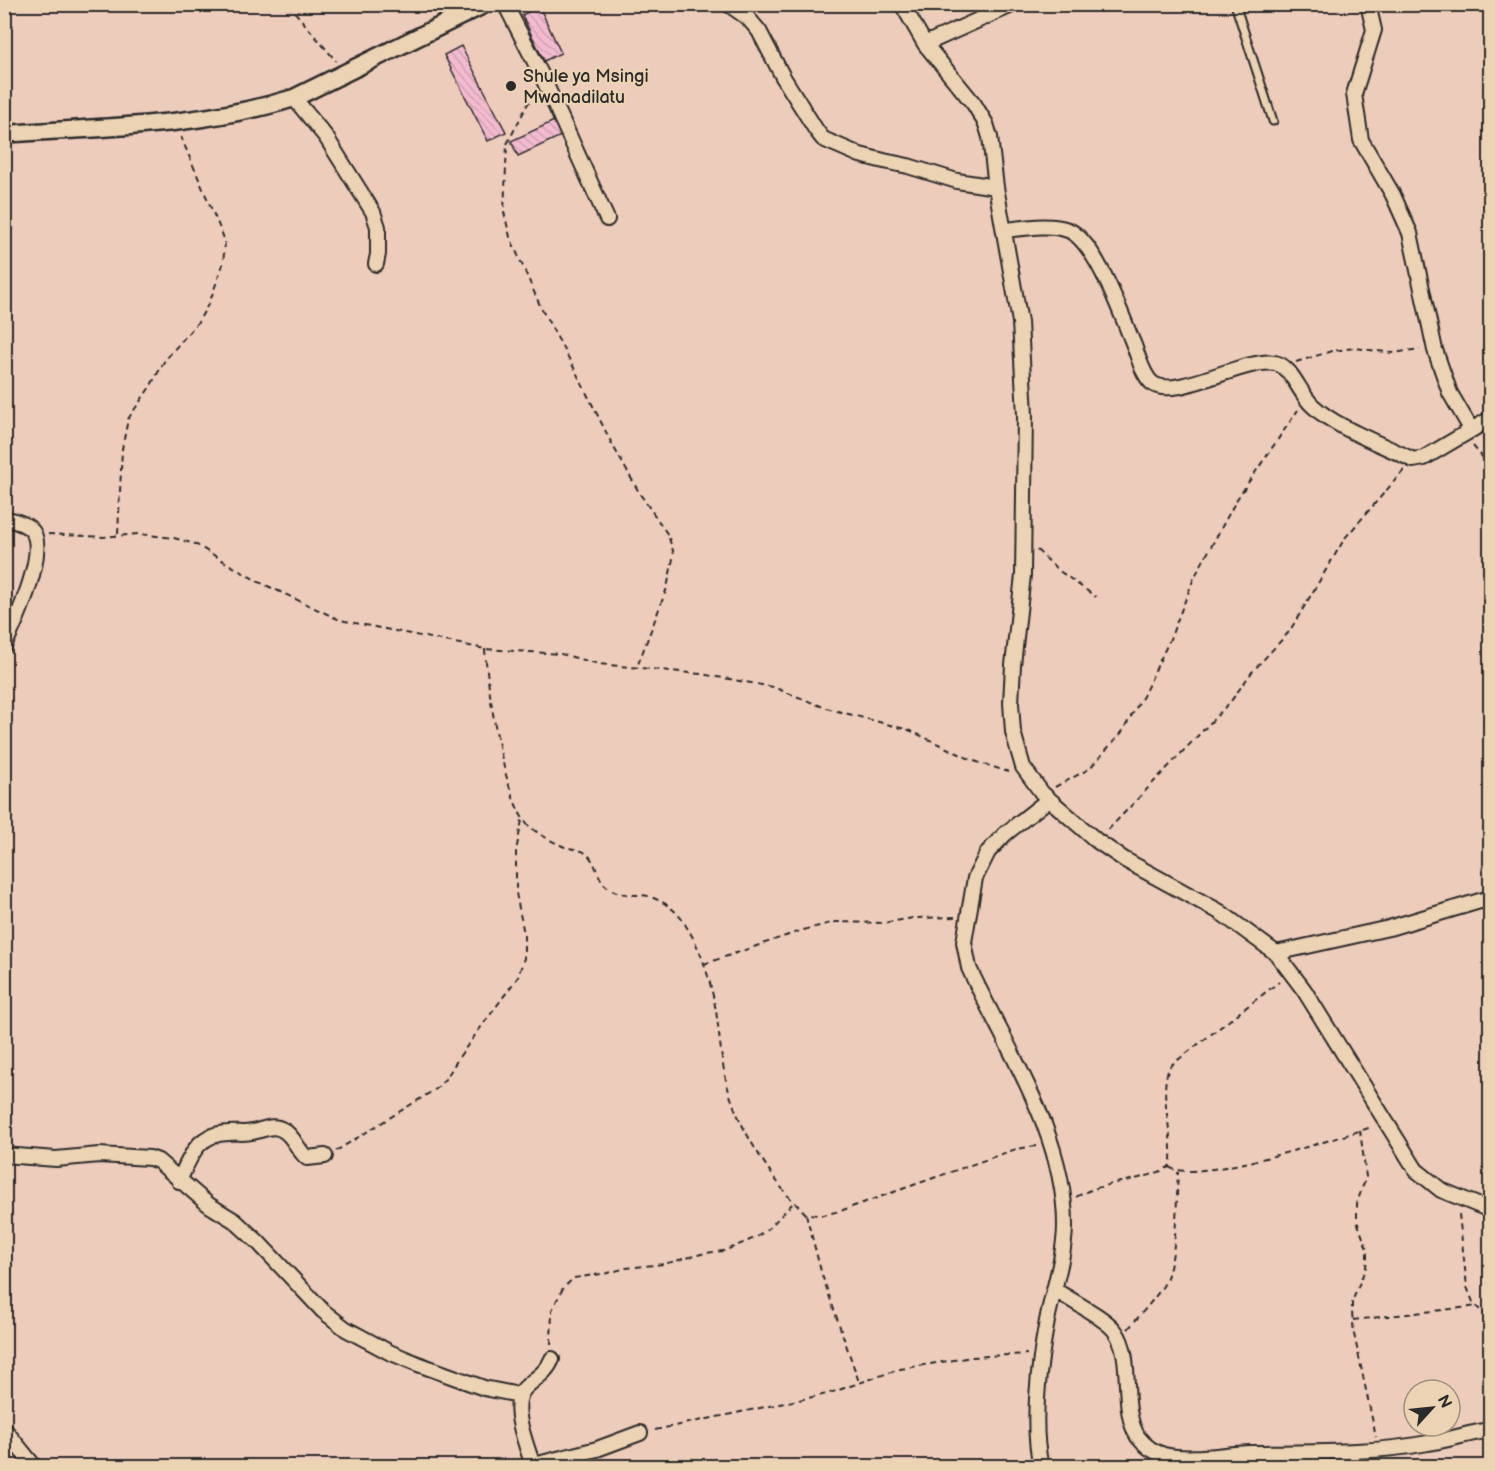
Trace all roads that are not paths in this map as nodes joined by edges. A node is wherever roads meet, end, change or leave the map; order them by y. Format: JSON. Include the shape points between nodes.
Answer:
{"nodes":[{"id":1,"x":485,"y":4,"type":"edge"},
{"id":2,"x":505,"y":4,"type":"edge"},
{"id":3,"x":728,"y":4,"type":"edge"},
{"id":4,"x":902,"y":4,"type":"edge"},
{"id":5,"x":1014,"y":4,"type":"edge"},
{"id":6,"x":1235,"y":4,"type":"edge"},
{"id":7,"x":1368,"y":4,"type":"edge"},
{"id":8,"x":925,"y":44,"type":"junction"},
{"id":9,"x":294,"y":98,"type":"junction"},
{"id":10,"x":1274,"y":121,"type":"dead end"},
{"id":11,"x":4,"y":134,"type":"edge"},
{"id":12,"x":996,"y":187,"type":"junction"},
{"id":13,"x":607,"y":219,"type":"dead end"},
{"id":14,"x":1005,"y":230,"type":"junction"},
{"id":15,"x":376,"y":264,"type":"dead end"},
{"id":16,"x":1491,"y":419,"type":"edge"},
{"id":17,"x":1467,"y":432,"type":"junction"},
{"id":18,"x":4,"y":518,"type":"edge"},
{"id":19,"x":4,"y":646,"type":"edge"},
{"id":20,"x":1045,"y":797,"type":"junction"},
{"id":21,"x":1491,"y":898,"type":"edge"},
{"id":22,"x":1276,"y":952,"type":"junction"},
{"id":23,"x":4,"y":1155,"type":"edge"},
{"id":24,"x":325,"y":1156,"type":"road end"},
{"id":25,"x":179,"y":1180,"type":"junction"},
{"id":26,"x":1491,"y":1210,"type":"edge"},
{"id":27,"x":1055,"y":1290,"type":"junction"},
{"id":28,"x":552,"y":1359,"type":"road end"},
{"id":29,"x":519,"y":1395,"type":"junction"},
{"id":30,"x":4,"y":1429,"type":"edge"},
{"id":31,"x":1491,"y":1430,"type":"edge"},
{"id":32,"x":640,"y":1433,"type":"road end"},
{"id":33,"x":532,"y":1466,"type":"edge"},
{"id":34,"x":34,"y":1467,"type":"edge"},
{"id":35,"x":1041,"y":1467,"type":"edge"}],
"edges":[{"from":1,"to":9,"type":"street"},
{"from":2,"to":13,"type":"street"},
{"from":3,"to":12,"type":"street","via":[[759,31],[823,139],[860,155],[957,182]]},
{"from":4,"to":8,"type":"street"},
{"from":5,"to":8,"type":"street"},
{"from":6,"to":10,"type":"lane"},
{"from":7,"to":17,"type":"street","via":[[1374,30],[1354,94],[1358,126],[1365,149],[1410,233],[1434,346]]},
{"from":8,"to":12,"type":"street","via":[[986,124]]},
{"from":9,"to":11,"type":"street","via":[[237,113],[176,121]]},
{"from":9,"to":15,"type":"street","via":[[326,137],[373,212],[378,226]]},
{"from":12,"to":14,"type":"street"},
{"from":14,"to":17,"type":"street","via":[[1058,228],[1075,233],[1084,241],[1142,366],[1157,386],[1173,388],[1269,362],[1284,366],[1305,399],[1330,418],[1413,460],[1424,458]]},
{"from":14,"to":20,"type":"street","via":[[1020,322],[1024,415],[1023,575],[1011,703],[1023,767]]},
{"from":16,"to":17,"type":"street"},
{"from":18,"to":19,"type":"street","via":[[33,532],[37,547],[26,595]]},
{"from":20,"to":22,"type":"street","via":[[1125,860],[1220,912]]},
{"from":20,"to":27,"type":"street","via":[[988,852],[975,878],[964,942],[969,968],[1050,1140],[1065,1226]]},
{"from":21,"to":22,"type":"street","via":[[1389,927]]},
{"from":22,"to":26,"type":"street","via":[[1416,1170],[1441,1190]]},
{"from":23,"to":25,"type":"street","via":[[150,1158],[166,1166]]},
{"from":24,"to":25,"type":"street","via":[[307,1158],[285,1131],[275,1127],[217,1134],[204,1139],[193,1152]]},
{"from":25,"to":29,"type":"street","via":[[258,1242],[323,1311],[355,1335],[418,1364],[484,1388]]},
{"from":27,"to":31,"type":"street","via":[[1114,1329],[1124,1348],[1125,1384],[1133,1425],[1152,1451],[1164,1455],[1375,1449]]},
{"from":27,"to":35,"type":"street","via":[[1047,1321],[1036,1432]]},
{"from":28,"to":29,"type":"street","via":[[549,1368]]},
{"from":29,"to":33,"type":"street","via":[[517,1407]]},
{"from":30,"to":34,"type":"street"},
{"from":32,"to":33,"type":"street"}]}
